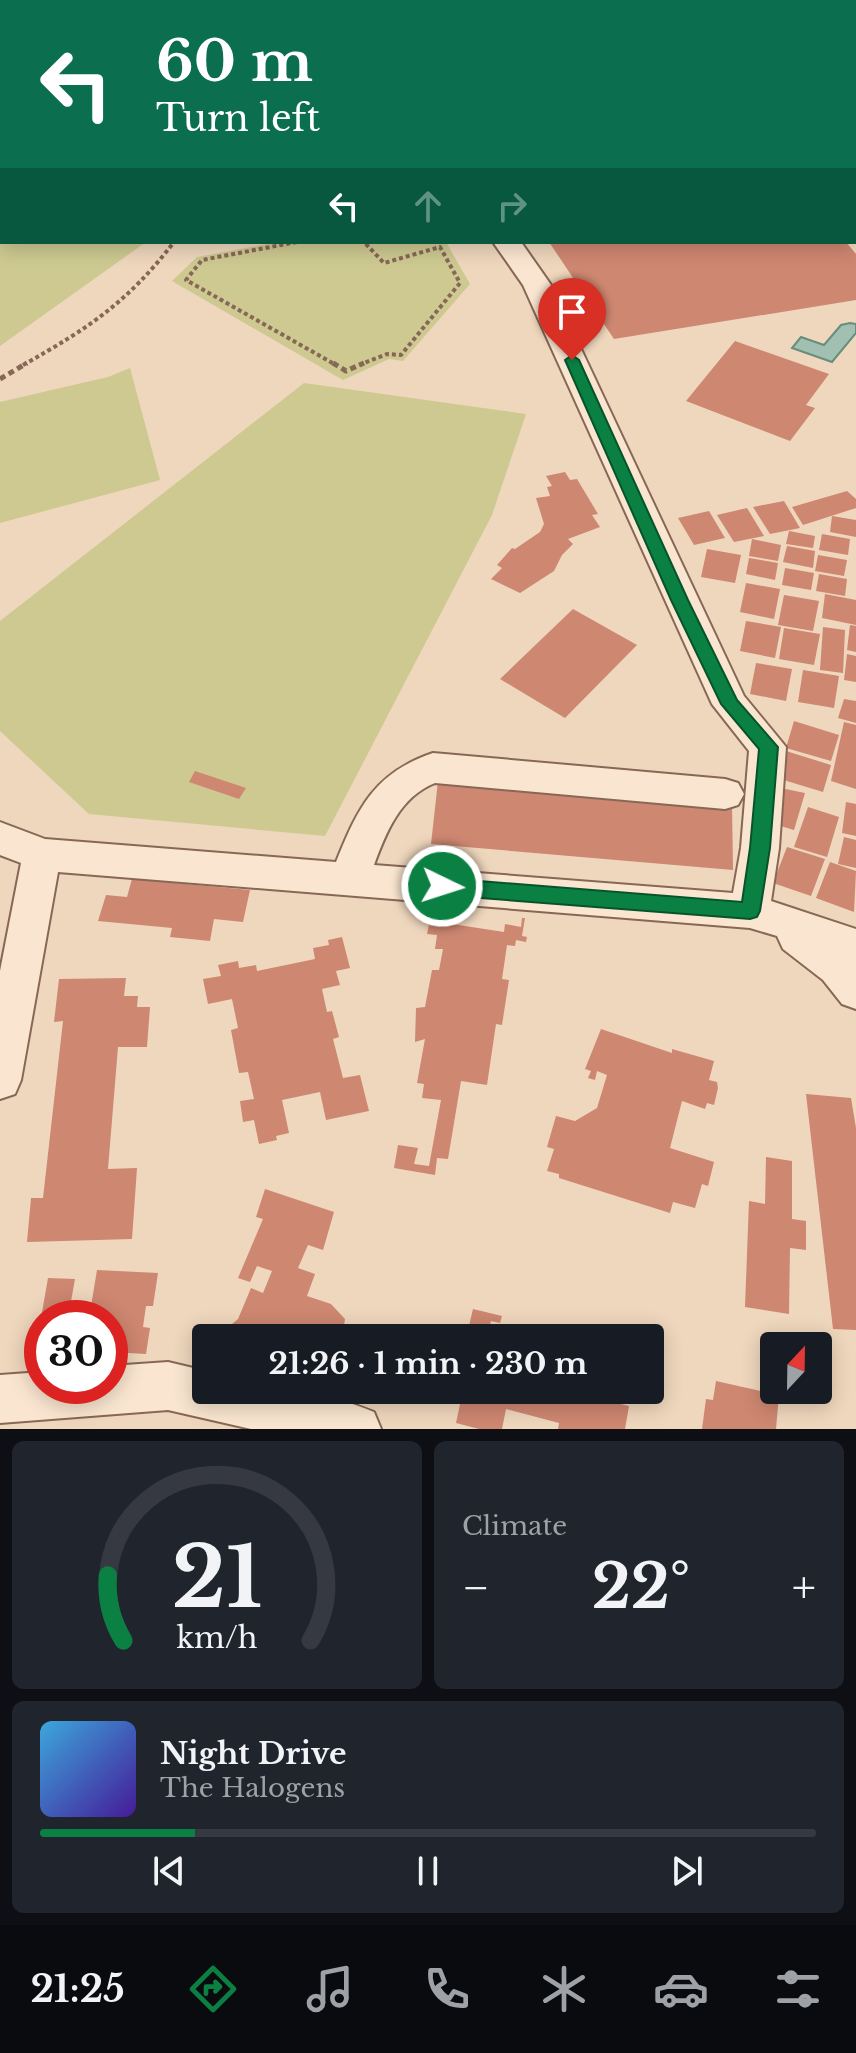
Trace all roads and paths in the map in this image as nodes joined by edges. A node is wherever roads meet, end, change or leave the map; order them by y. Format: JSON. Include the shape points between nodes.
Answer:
{"nodes":[{"id":1,"x":172,"y":244,"type":"edge"},
{"id":2,"x":286,"y":244,"type":"edge"},
{"id":3,"x":366,"y":244,"type":"edge"},
{"id":4,"x":508,"y":244,"type":"edge"},
{"id":5,"x":0,"y":379,"type":"edge"},
{"id":6,"x":725,"y":794,"type":"dead end"},
{"id":7,"x":0,"y":838,"type":"edge"},
{"id":8,"x":42,"y":855,"type":"junction"},
{"id":9,"x":349,"y":879,"type":"junction"},
{"id":10,"x":750,"y":911,"type":"junction"},
{"id":11,"x":856,"y":950,"type":"edge"},
{"id":12,"x":856,"y":991,"type":"edge"},
{"id":13,"x":0,"y":1080,"type":"edge"},
{"id":14,"x":0,"y":1399,"type":"edge"},
{"id":15,"x":357,"y":1429,"type":"edge"}],
"edges":[{"from":1,"to":5,"type":"path","via":[[140,286],[112,310]]},
{"from":2,"to":3,"type":"path","via":[[202,260],[186,280],[346,371],[387,354],[401,355],[460,283],[440,247],[384,263]]},
{"from":4,"to":10,"type":"street","via":[[537,285],[730,704],[768,747]]},
{"from":6,"to":9,"type":"street","via":[[433,768],[416,773],[389,794]]},
{"from":7,"to":8,"type":"street"},
{"from":8,"to":9,"type":"street"},
{"from":8,"to":13,"type":"street"},
{"from":9,"to":10,"type":"street"},
{"from":10,"to":11,"type":"street","via":[[838,939]]},
{"from":10,"to":12,"type":"street","via":[[811,945]]},
{"from":14,"to":15,"type":"street","via":[[168,1386]]}]}
